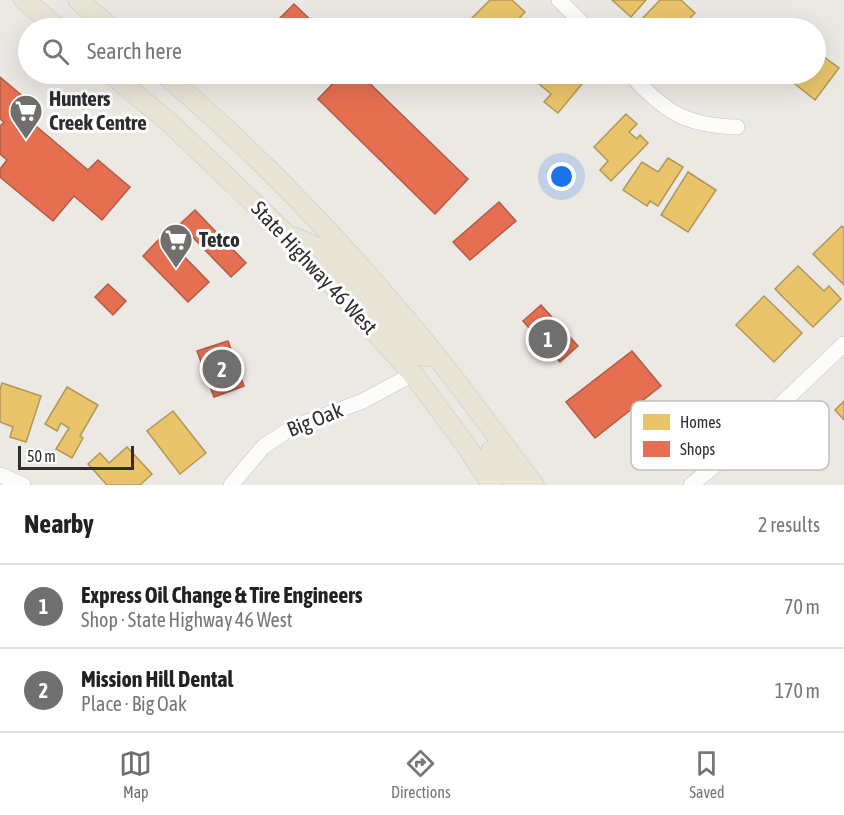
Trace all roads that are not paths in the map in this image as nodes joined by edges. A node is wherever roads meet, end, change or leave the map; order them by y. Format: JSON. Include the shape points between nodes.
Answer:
{"nodes":[{"id":1,"x":24,"y":0,"type":"edge"},
{"id":2,"x":78,"y":0,"type":"edge"},
{"id":3,"x":560,"y":0,"type":"edge"},
{"id":4,"x":46,"y":18,"type":"edge"},
{"id":5,"x":99,"y":18,"type":"edge"},
{"id":6,"x":577,"y":18,"type":"edge"},
{"id":7,"x":123,"y":84,"type":"edge"},
{"id":8,"x":175,"y":84,"type":"edge"},
{"id":9,"x":640,"y":84,"type":"edge"},
{"id":10,"x":737,"y":127,"type":"dead end"},
{"id":11,"x":286,"y":234,"type":"junction"},
{"id":12,"x":844,"y":344,"type":"edge"},
{"id":13,"x":436,"y":357,"type":"junction"},
{"id":14,"x":413,"y":374,"type":"junction"},
{"id":15,"x":784,"y":401,"type":"edge"},
{"id":16,"x":709,"y":470,"type":"edge"},
{"id":17,"x":0,"y":475,"type":"edge"},
{"id":18,"x":23,"y":485,"type":"edge"},
{"id":19,"x":231,"y":485,"type":"edge"},
{"id":20,"x":492,"y":485,"type":"edge"},
{"id":21,"x":516,"y":485,"type":"edge"},
{"id":22,"x":534,"y":485,"type":"edge"},
{"id":23,"x":691,"y":485,"type":"edge"}],
"edges":[{"from":1,"to":4,"type":"main road"},
{"from":2,"to":5,"type":"main road"},
{"from":3,"to":6,"type":"street"},
{"from":7,"to":11,"type":"main road","name":"State Highway 46 West","via":[[170,123]]},
{"from":8,"to":13,"type":"main road","name":"State Highway 46 West","via":[[309,210]]},
{"from":9,"to":10,"type":"street","via":[[657,101],[691,122]]},
{"from":11,"to":13,"type":"main road","via":[[325,253],[410,351]]},
{"from":11,"to":14,"type":"main road","name":"State Highway 46 West"},
{"from":12,"to":15,"type":"street"},
{"from":13,"to":22,"type":"main road","name":"State Highway 46 West"},
{"from":14,"to":19,"type":"street","name":"Big Oak","via":[[363,401],[291,428],[263,447]]},
{"from":14,"to":20,"type":"main road","name":"State Highway 46 West"},
{"from":14,"to":21,"type":"main road","via":[[425,368],[433,372]]},
{"from":16,"to":23,"type":"street"},
{"from":17,"to":18,"type":"street"}]}
